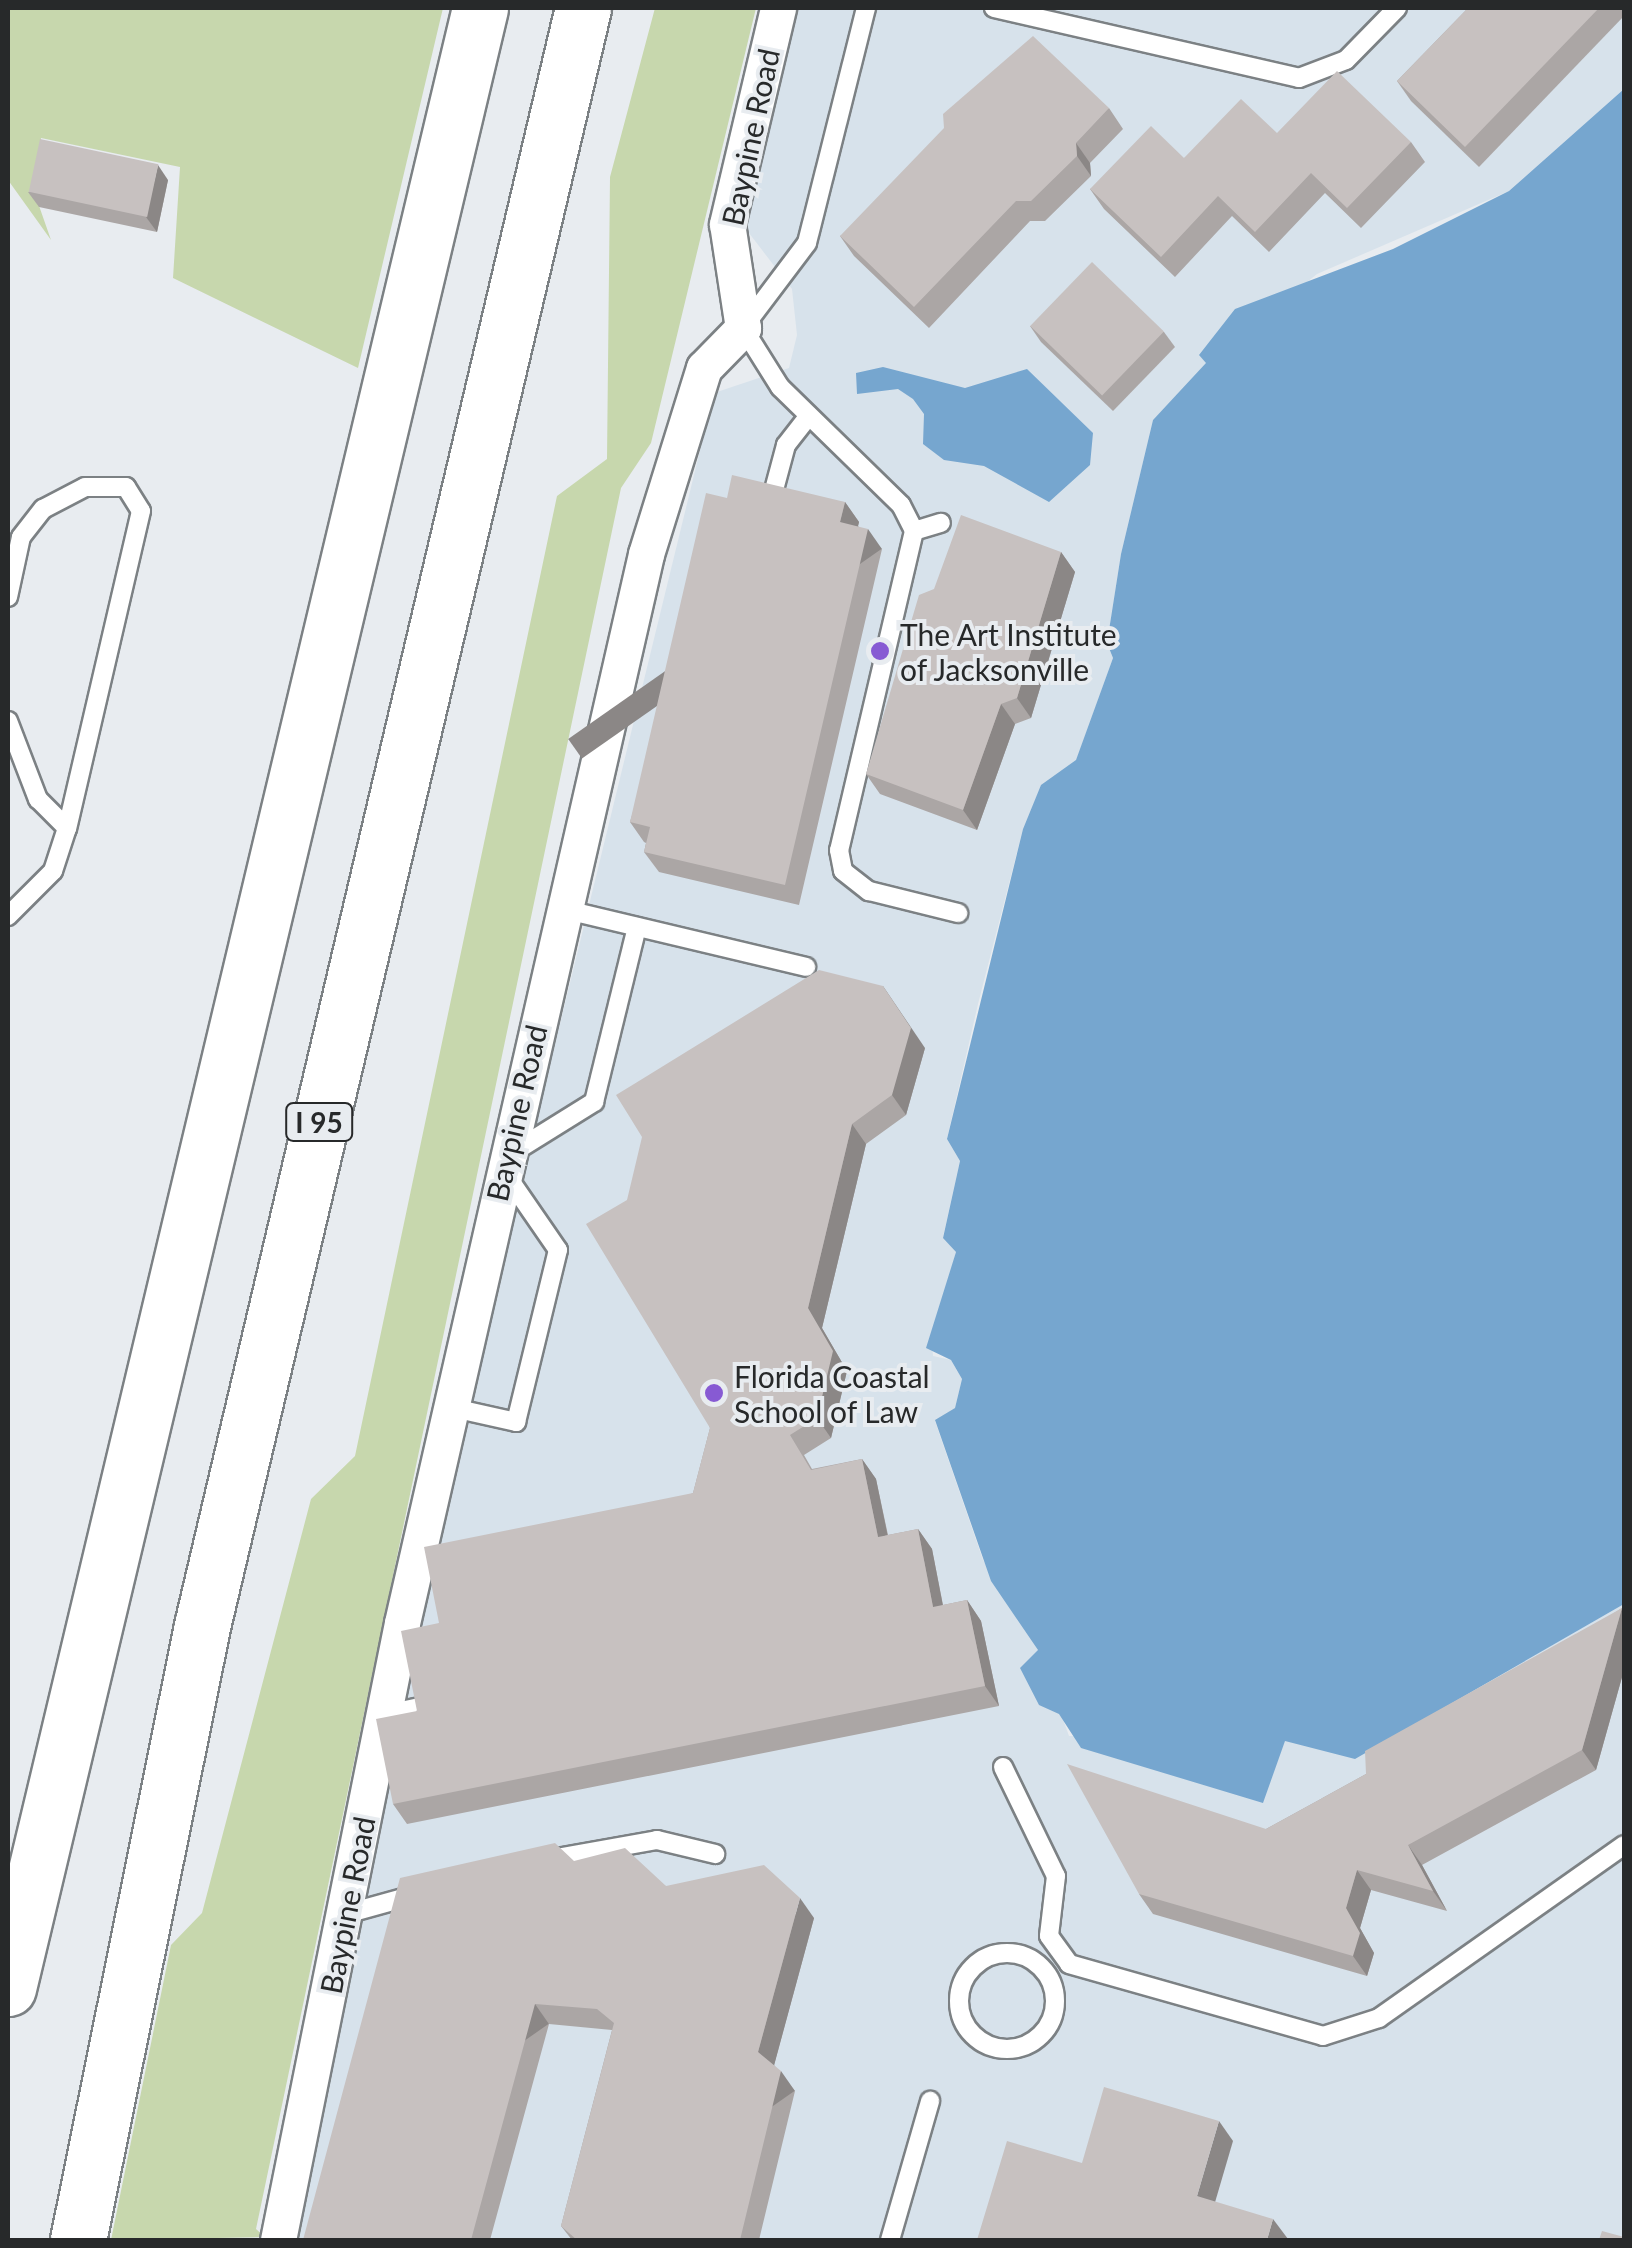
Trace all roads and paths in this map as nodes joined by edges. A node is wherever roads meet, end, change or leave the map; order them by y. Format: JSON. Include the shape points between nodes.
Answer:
{"nodes":[{"id":1,"x":480,"y":8,"type":"edge"},
{"id":2,"x":583,"y":8,"type":"edge"},
{"id":3,"x":778,"y":8,"type":"edge"},
{"id":4,"x":866,"y":8,"type":"edge"},
{"id":5,"x":994,"y":8,"type":"edge"},
{"id":6,"x":1397,"y":8,"type":"edge"},
{"id":7,"x":1030,"y":12,"type":"edge"},
{"id":8,"x":743,"y":328,"type":"junction"},
{"id":9,"x":809,"y":416,"type":"junction"},
{"id":10,"x":771,"y":501,"type":"edge"},
{"id":11,"x":941,"y":523,"type":"dead end"},
{"id":12,"x":914,"y":531,"type":"junction"},
{"id":13,"x":8,"y":597,"type":"edge"},
{"id":14,"x":8,"y":721,"type":"edge"},
{"id":15,"x":67,"y":828,"type":"junction"},
{"id":16,"x":562,"y":909,"type":"junction"},
{"id":17,"x":958,"y":913,"type":"dead end"},
{"id":18,"x":8,"y":916,"type":"edge"},
{"id":19,"x":637,"y":927,"type":"junction"},
{"id":20,"x":806,"y":966,"type":"dead end"},
{"id":21,"x":506,"y":1163,"type":"junction"},
{"id":22,"x":449,"y":1407,"type":"junction"},
{"id":23,"x":400,"y":1689,"type":"junction"},
{"id":24,"x":426,"y":1706,"type":"edge"},
{"id":25,"x":1003,"y":1767,"type":"dead end"},
{"id":26,"x":1624,"y":1845,"type":"edge"},
{"id":27,"x":716,"y":1854,"type":"dead end"},
{"id":28,"x":524,"y":1865,"type":"edge"},
{"id":29,"x":433,"y":1890,"type":"edge"},
{"id":30,"x":342,"y":1915,"type":"junction"},
{"id":31,"x":1057,"y":1952,"type":"junction"},
{"id":32,"x":1041,"y":1966,"type":"junction"},
{"id":33,"x":8,"y":1988,"type":"edge"},
{"id":34,"x":930,"y":2100,"type":"dead end"},
{"id":35,"x":78,"y":2240,"type":"edge"},
{"id":36,"x":278,"y":2240,"type":"edge"},
{"id":37,"x":890,"y":2240,"type":"edge"}],
"edges":[{"from":1,"to":33,"type":"highway"},
{"from":2,"to":35,"type":"highway","number":"I 95","via":[[202,1626]]},
{"from":3,"to":8,"type":"street","name":"Baypine Road","via":[[727,224]]},
{"from":4,"to":8,"type":"lane","via":[[807,244]]},
{"from":5,"to":7,"type":"lane"},
{"from":6,"to":7,"type":"lane","via":[[1352,56],[1299,78]]},
{"from":8,"to":9,"type":"lane"},
{"from":8,"to":16,"type":"street","name":"Baypine Road","via":[[704,368],[646,554]]},
{"from":9,"to":10,"type":"lane","via":[[786,445]]},
{"from":9,"to":12,"type":"lane","via":[[900,504]]},
{"from":11,"to":12,"type":"lane"},
{"from":12,"to":17,"type":"lane","via":[[839,861],[869,892]]},
{"from":13,"to":15,"type":"lane","via":[[21,537],[43,509],[86,487],[126,488],[141,511]]},
{"from":14,"to":15,"type":"lane","via":[[38,799]]},
{"from":15,"to":18,"type":"lane","via":[[52,872]]},
{"from":16,"to":19,"type":"lane"},
{"from":16,"to":21,"type":"street","name":"Baypine Road"},
{"from":19,"to":20,"type":"lane"},
{"from":19,"to":21,"type":"lane","via":[[594,1102]]},
{"from":21,"to":22,"type":"street","name":"Baypine Road"},
{"from":21,"to":22,"type":"lane","via":[[558,1250],[516,1422]]},
{"from":22,"to":23,"type":"street","name":"Baypine Road"},
{"from":23,"to":24,"type":"lane"},
{"from":23,"to":30,"type":"street","name":"Baypine Road"},
{"from":25,"to":31,"type":"lane","via":[[1056,1876],[1048,1928]]},
{"from":26,"to":31,"type":"lane","via":[[1379,2018],[1324,2036],[1084,1972]]},
{"from":27,"to":28,"type":"lane","via":[[657,1840]]},
{"from":29,"to":30,"type":"lane"},
{"from":30,"to":36,"type":"street","name":"Baypine Road"},
{"from":31,"to":32,"type":"lane"},
{"from":32,"to":32,"type":"lane","via":[[1055,2007],[1042,2034],[1002,2048],[976,2037],[959,1996],[972,1968],[998,1953]]},
{"from":34,"to":37,"type":"lane"}]}
